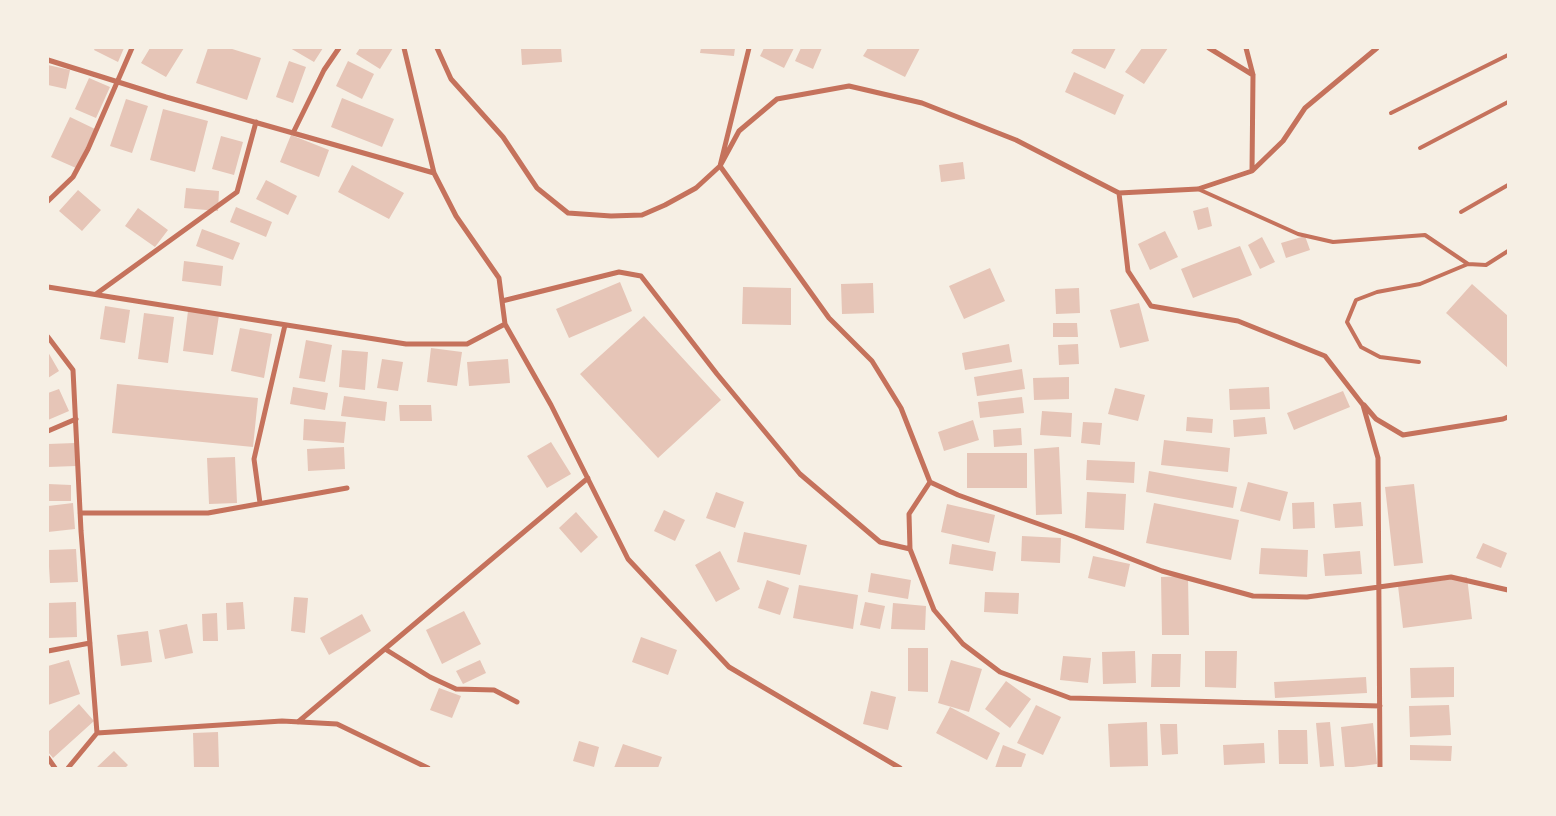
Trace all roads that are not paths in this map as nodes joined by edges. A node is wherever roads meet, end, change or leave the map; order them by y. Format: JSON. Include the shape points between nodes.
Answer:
{"nodes":[{"id":1,"x":132,"y":48,"type":"edge"},
{"id":2,"x":339,"y":48,"type":"edge"},
{"id":3,"x":404,"y":48,"type":"edge"},
{"id":4,"x":437,"y":48,"type":"edge"},
{"id":5,"x":749,"y":48,"type":"edge"},
{"id":6,"x":1209,"y":48,"type":"edge"},
{"id":7,"x":1246,"y":48,"type":"edge"},
{"id":8,"x":1377,"y":48,"type":"edge"},
{"id":9,"x":1508,"y":54,"type":"edge"},
{"id":10,"x":48,"y":60,"type":"edge"},
{"id":11,"x":1253,"y":75,"type":"junction"},
{"id":12,"x":116,"y":82,"type":"junction"},
{"id":13,"x":1508,"y":102,"type":"edge"},
{"id":14,"x":1391,"y":113,"type":"dead end"},
{"id":15,"x":256,"y":122,"type":"junction"},
{"id":16,"x":293,"y":133,"type":"junction"},
{"id":17,"x":1420,"y":148,"type":"dead end"},
{"id":18,"x":720,"y":166,"type":"junction"},
{"id":19,"x":1252,"y":171,"type":"junction"},
{"id":20,"x":434,"y":173,"type":"junction"},
{"id":21,"x":1508,"y":185,"type":"edge"},
{"id":22,"x":1198,"y":190,"type":"junction"},
{"id":23,"x":1119,"y":193,"type":"junction"},
{"id":24,"x":48,"y":201,"type":"edge"},
{"id":25,"x":1461,"y":212,"type":"dead end"},
{"id":26,"x":1508,"y":252,"type":"edge"},
{"id":27,"x":1468,"y":264,"type":"junction"},
{"id":28,"x":48,"y":287,"type":"edge"},
{"id":29,"x":96,"y":294,"type":"junction"},
{"id":30,"x":502,"y":301,"type":"junction"},
{"id":31,"x":505,"y":324,"type":"junction"},
{"id":32,"x":285,"y":325,"type":"junction"},
{"id":33,"x":48,"y":337,"type":"edge"},
{"id":34,"x":1325,"y":356,"type":"junction"},
{"id":35,"x":1419,"y":362,"type":"dead end"},
{"id":36,"x":1508,"y":417,"type":"edge"},
{"id":37,"x":76,"y":419,"type":"junction"},
{"id":38,"x":48,"y":431,"type":"edge"},
{"id":39,"x":588,"y":478,"type":"junction"},
{"id":40,"x":930,"y":482,"type":"junction"},
{"id":41,"x":347,"y":488,"type":"dead end"},
{"id":42,"x":260,"y":503,"type":"junction"},
{"id":43,"x":80,"y":513,"type":"junction"},
{"id":44,"x":910,"y":549,"type":"junction"},
{"id":45,"x":1379,"y":587,"type":"junction"},
{"id":46,"x":1508,"y":590,"type":"edge"},
{"id":47,"x":90,"y":643,"type":"junction"},
{"id":48,"x":385,"y":649,"type":"junction"},
{"id":49,"x":48,"y":651,"type":"edge"},
{"id":50,"x":517,"y":702,"type":"dead end"},
{"id":51,"x":1380,"y":706,"type":"junction"},
{"id":52,"x":298,"y":722,"type":"junction"},
{"id":53,"x":97,"y":733,"type":"junction"},
{"id":54,"x":48,"y":758,"type":"edge"},
{"id":55,"x":55,"y":768,"type":"edge"},
{"id":56,"x":68,"y":768,"type":"edge"},
{"id":57,"x":428,"y":768,"type":"edge"},
{"id":58,"x":900,"y":768,"type":"edge"},
{"id":59,"x":1380,"y":768,"type":"edge"}],
"edges":[{"from":1,"to":12,"type":"street"},
{"from":2,"to":16,"type":"street","via":[[324,70]]},
{"from":3,"to":20,"type":"street"},
{"from":4,"to":18,"type":"street","via":[[451,79],[503,137],[537,188],[568,212],[642,215],[696,188]]},
{"from":5,"to":18,"type":"street"},
{"from":6,"to":11,"type":"street"},
{"from":7,"to":11,"type":"street"},
{"from":8,"to":19,"type":"street","via":[[1305,108],[1283,141]]},
{"from":9,"to":14,"type":"lane"},
{"from":10,"to":12,"type":"street"},
{"from":11,"to":19,"type":"street"},
{"from":12,"to":15,"type":"street"},
{"from":12,"to":24,"type":"street","via":[[73,177]]},
{"from":13,"to":17,"type":"lane"},
{"from":15,"to":16,"type":"street"},
{"from":15,"to":29,"type":"street","via":[[237,192]]},
{"from":16,"to":20,"type":"street"},
{"from":18,"to":23,"type":"street","via":[[739,131],[777,99],[849,86],[922,104],[1016,140]]},
{"from":18,"to":40,"type":"street","via":[[829,318],[872,361],[901,408]]},
{"from":19,"to":22,"type":"street"},
{"from":20,"to":30,"type":"street","via":[[456,216],[499,278]]},
{"from":21,"to":25,"type":"lane"},
{"from":22,"to":23,"type":"street"},
{"from":22,"to":27,"type":"lane","via":[[1298,234],[1333,242],[1425,235]]},
{"from":23,"to":34,"type":"street","via":[[1128,271],[1151,306],[1238,321]]},
{"from":26,"to":27,"type":"lane","via":[[1486,265]]},
{"from":27,"to":35,"type":"lane","via":[[1420,284],[1377,292],[1356,300],[1347,322],[1361,348],[1380,356]]},
{"from":28,"to":29,"type":"street"},
{"from":29,"to":32,"type":"street"},
{"from":30,"to":31,"type":"street"},
{"from":30,"to":44,"type":"street","via":[[619,272],[641,276],[800,474],[880,542]]},
{"from":31,"to":32,"type":"street","via":[[467,344],[406,344]]},
{"from":31,"to":39,"type":"street"},
{"from":32,"to":42,"type":"street","via":[[254,459]]},
{"from":33,"to":37,"type":"street","via":[[74,370]]},
{"from":34,"to":36,"type":"street","via":[[1376,419],[1403,435]]},
{"from":34,"to":45,"type":"street","via":[[1363,405],[1378,458]]},
{"from":37,"to":38,"type":"street"},
{"from":37,"to":43,"type":"street"},
{"from":39,"to":48,"type":"street"},
{"from":39,"to":58,"type":"street","via":[[628,558],[729,667]]},
{"from":40,"to":44,"type":"street","via":[[909,514]]},
{"from":40,"to":45,"type":"street","via":[[1162,571],[1253,596],[1307,597]]},
{"from":41,"to":42,"type":"street"},
{"from":42,"to":43,"type":"street","via":[[208,513]]},
{"from":43,"to":47,"type":"street"},
{"from":44,"to":51,"type":"street","via":[[934,610],[963,644],[1000,672],[1070,698]]},
{"from":45,"to":46,"type":"street","via":[[1451,577]]},
{"from":45,"to":51,"type":"street"},
{"from":47,"to":49,"type":"street"},
{"from":47,"to":53,"type":"street"},
{"from":48,"to":50,"type":"street","via":[[456,689],[494,690]]},
{"from":48,"to":52,"type":"street"},
{"from":51,"to":59,"type":"street"},
{"from":52,"to":53,"type":"street"},
{"from":52,"to":57,"type":"street","via":[[337,724]]},
{"from":53,"to":56,"type":"street"},
{"from":54,"to":55,"type":"street"}]}
